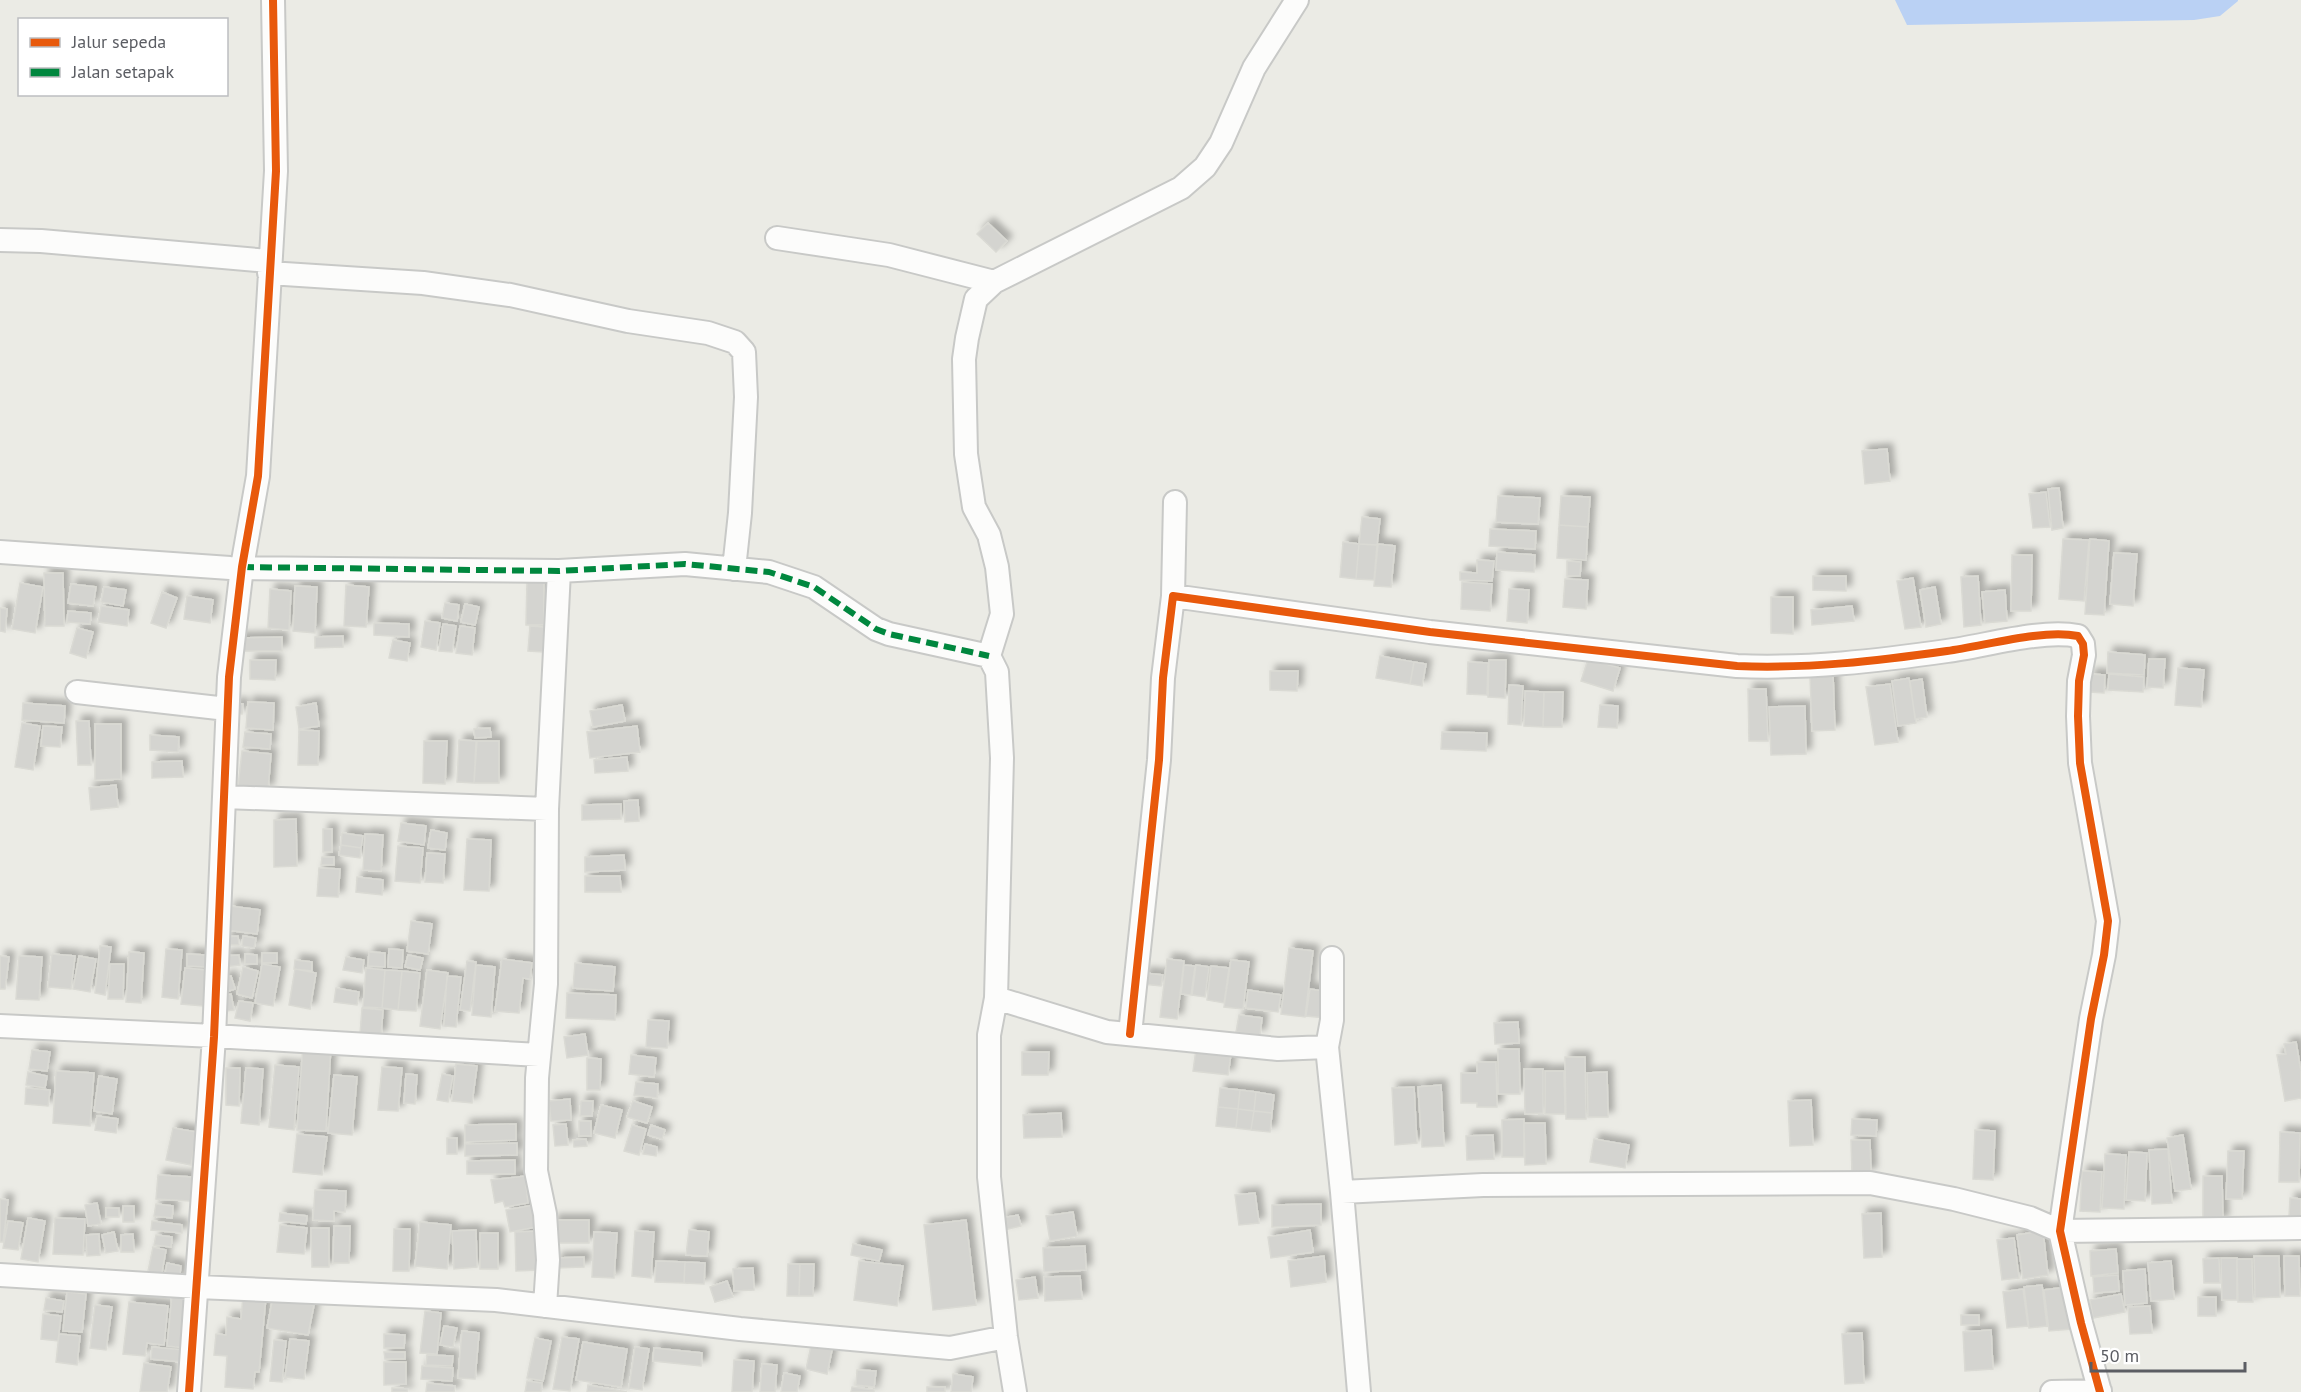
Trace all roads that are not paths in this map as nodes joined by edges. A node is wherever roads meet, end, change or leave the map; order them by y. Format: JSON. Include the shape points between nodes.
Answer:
{"nodes":[{"id":1,"x":273,"y":0,"type":"edge"},
{"id":2,"x":1297,"y":0,"type":"edge"},
{"id":3,"x":777,"y":238,"type":"dead end"},
{"id":4,"x":0,"y":240,"type":"edge"},
{"id":5,"x":269,"y":267,"type":"junction"},
{"id":6,"x":994,"y":282,"type":"junction"},
{"id":7,"x":1175,"y":502,"type":"dead end"},
{"id":8,"x":0,"y":552,"type":"edge"},
{"id":9,"x":242,"y":567,"type":"junction"},
{"id":10,"x":734,"y":569,"type":"junction"},
{"id":11,"x":559,"y":571,"type":"junction"},
{"id":12,"x":1173,"y":596,"type":"junction"},
{"id":13,"x":989,"y":656,"type":"junction"},
{"id":14,"x":77,"y":693,"type":"dead end"},
{"id":15,"x":227,"y":709,"type":"junction"},
{"id":16,"x":224,"y":797,"type":"junction"},
{"id":17,"x":547,"y":809,"type":"junction"},
{"id":18,"x":1332,"y":958,"type":"dead end"},
{"id":19,"x":996,"y":998,"type":"junction"},
{"id":20,"x":0,"y":1026,"type":"edge"},
{"id":21,"x":1130,"y":1034,"type":"junction"},
{"id":22,"x":214,"y":1036,"type":"junction"},
{"id":23,"x":1327,"y":1047,"type":"junction"},
{"id":24,"x":539,"y":1055,"type":"junction"},
{"id":25,"x":1342,"y":1192,"type":"junction"},
{"id":26,"x":2301,"y":1228,"type":"edge"},
{"id":27,"x":2060,"y":1231,"type":"junction"},
{"id":28,"x":0,"y":1275,"type":"edge"},
{"id":29,"x":198,"y":1287,"type":"junction"},
{"id":30,"x":545,"y":1306,"type":"junction"},
{"id":31,"x":1006,"y":1337,"type":"junction"},
{"id":32,"x":189,"y":1392,"type":"edge"},
{"id":33,"x":1015,"y":1392,"type":"edge"},
{"id":34,"x":1359,"y":1392,"type":"edge"},
{"id":35,"x":2052,"y":1392,"type":"edge"},
{"id":36,"x":2100,"y":1392,"type":"edge"}],
"edges":[{"from":1,"to":5,"type":"street","via":[[276,171]]},
{"from":2,"to":6,"type":"street","via":[[1254,68],[1221,143],[1205,166],[1181,188]]},
{"from":3,"to":6,"type":"street","via":[[889,255]]},
{"from":4,"to":5,"type":"street","via":[[41,241]]},
{"from":5,"to":9,"type":"street","via":[[258,476]]},
{"from":5,"to":10,"type":"street","via":[[489,292],[708,333],[735,342],[744,352],[746,397]]},
{"from":6,"to":13,"type":"street","via":[[976,299],[964,359],[966,454],[974,507],[989,535],[997,567],[1002,614]]},
{"from":7,"to":12,"type":"street"},
{"from":8,"to":9,"type":"street"},
{"from":9,"to":11,"type":"street"},
{"from":9,"to":15,"type":"street"},
{"from":10,"to":11,"type":"street","via":[[685,564]]},
{"from":10,"to":13,"type":"street","via":[[769,572],[814,587],[889,634]]},
{"from":11,"to":17,"type":"street"},
{"from":12,"to":21,"type":"street"},
{"from":12,"to":27,"type":"street","via":[[1430,632],[1737,666],[1783,668],[1856,663],[2028,638],[2078,636],[2084,655],[2079,681],[2080,763],[2108,921]]},
{"from":13,"to":19,"type":"street","via":[[997,672],[1002,758]]},
{"from":14,"to":15,"type":"street"},
{"from":15,"to":16,"type":"street"},
{"from":16,"to":17,"type":"street"},
{"from":16,"to":22,"type":"street"},
{"from":17,"to":24,"type":"street","via":[[546,984]]},
{"from":18,"to":23,"type":"street","via":[[1332,1020]]},
{"from":19,"to":21,"type":"street","via":[[1107,1032]]},
{"from":19,"to":31,"type":"street","via":[[989,1035],[989,1177]]},
{"from":20,"to":22,"type":"street"},
{"from":21,"to":23,"type":"street","via":[[1278,1049]]},
{"from":22,"to":24,"type":"street"},
{"from":22,"to":29,"type":"street"},
{"from":23,"to":25,"type":"street"},
{"from":24,"to":30,"type":"street","via":[[536,1171],[546,1214]]},
{"from":25,"to":27,"type":"street","via":[[1483,1185],[1870,1183],[2030,1218]]},
{"from":25,"to":34,"type":"street"},
{"from":26,"to":27,"type":"street"},
{"from":27,"to":36,"type":"street"},
{"from":28,"to":29,"type":"street"},
{"from":29,"to":30,"type":"street","via":[[496,1300]]},
{"from":29,"to":32,"type":"street"},
{"from":30,"to":31,"type":"street","via":[[950,1348]]},
{"from":31,"to":33,"type":"street"},
{"from":35,"to":36,"type":"street"}]}
